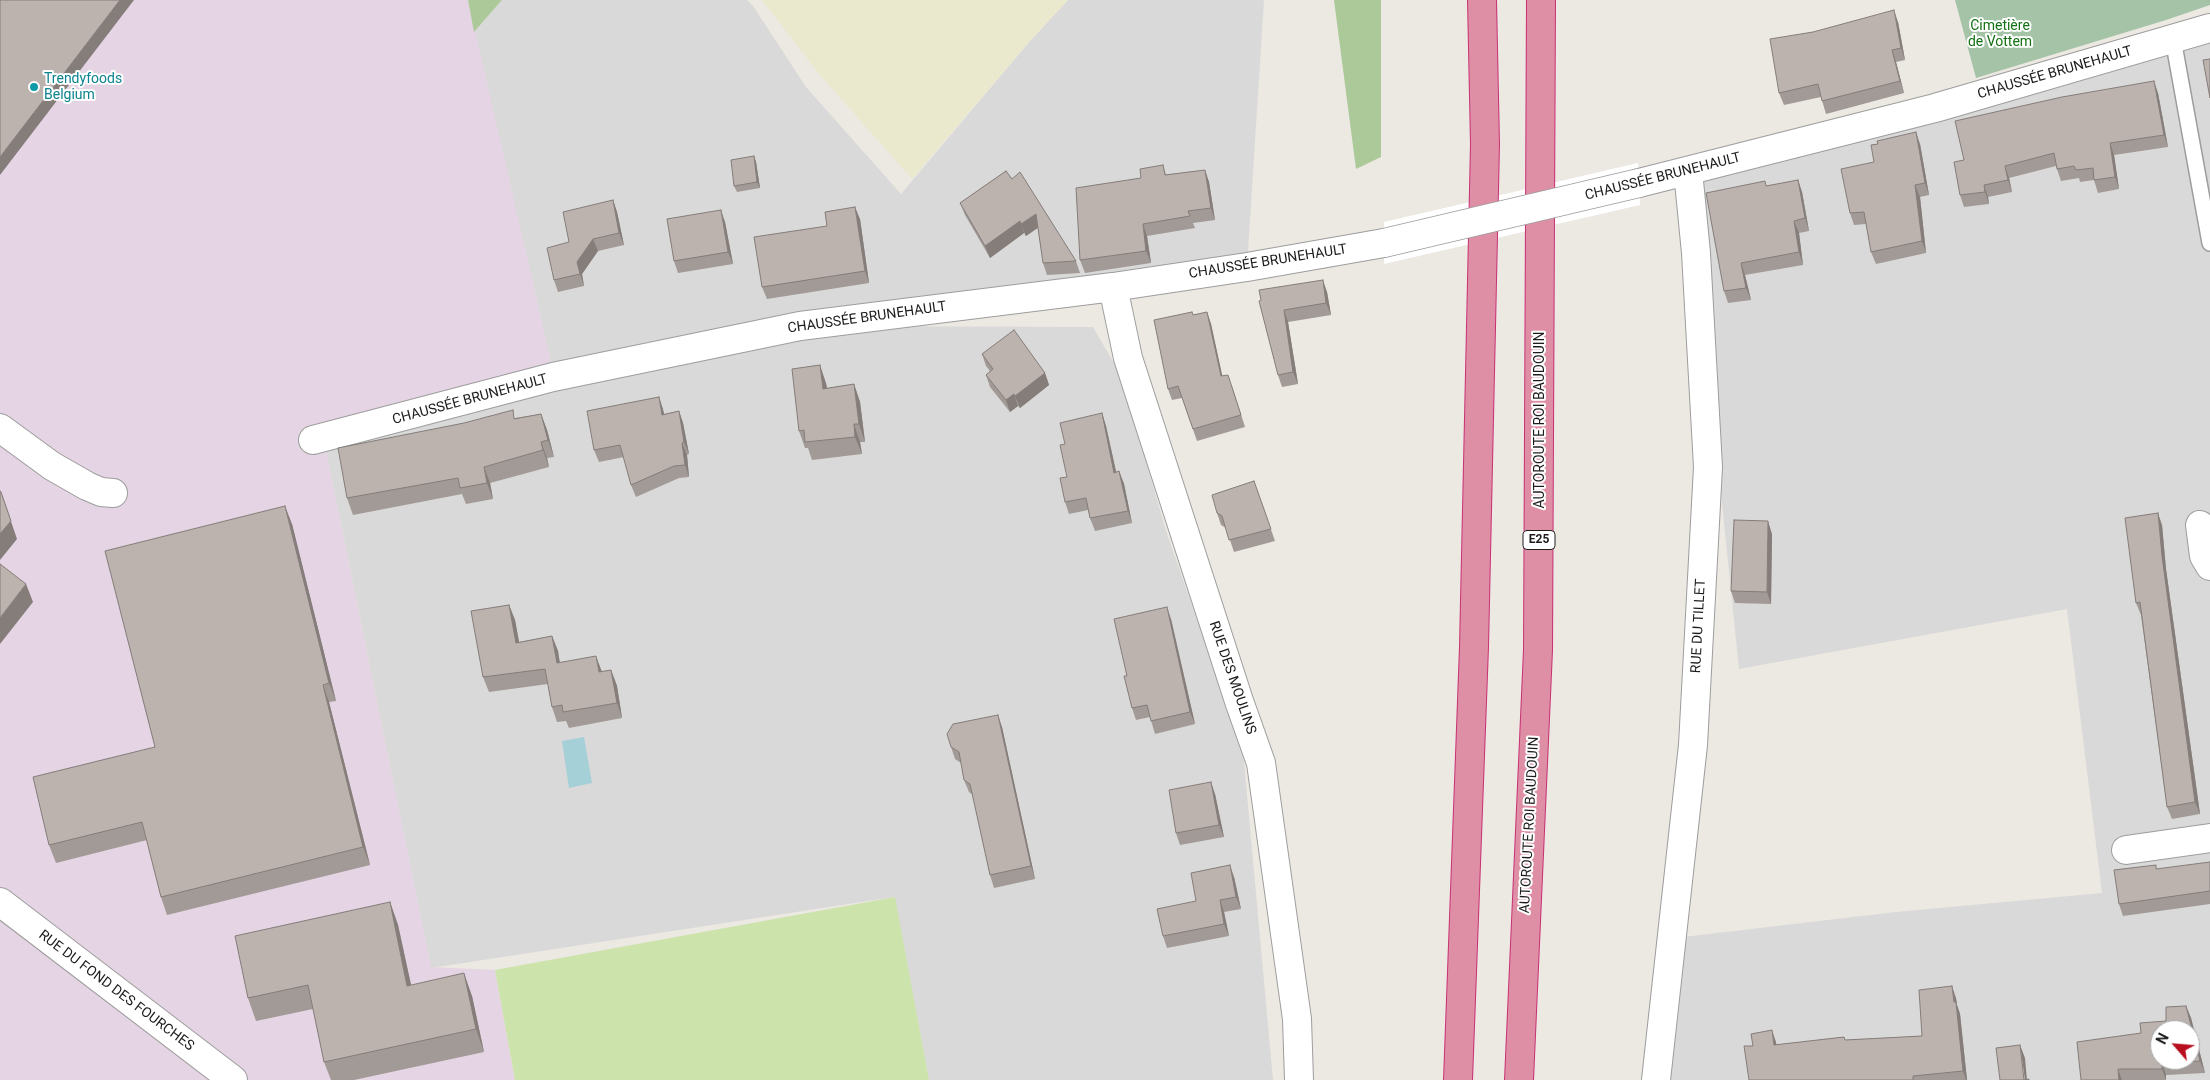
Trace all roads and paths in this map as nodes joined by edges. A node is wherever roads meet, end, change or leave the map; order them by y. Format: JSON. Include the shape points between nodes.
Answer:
{"nodes":[{"id":1,"x":1482,"y":0,"type":"edge"},
{"id":2,"x":1541,"y":0,"type":"edge"},
{"id":3,"x":2210,"y":28,"type":"edge"},
{"id":4,"x":2173,"y":39,"type":"junction"},
{"id":5,"x":1688,"y":171,"type":"junction"},
{"id":6,"x":2210,"y":243,"type":"edge"},
{"id":7,"x":1113,"y":287,"type":"junction"},
{"id":8,"x":0,"y":428,"type":"edge"},
{"id":9,"x":314,"y":440,"type":"dead end"},
{"id":10,"x":114,"y":493,"type":"dead end"},
{"id":11,"x":2200,"y":524,"type":"dead end"},
{"id":12,"x":2210,"y":566,"type":"edge"},
{"id":13,"x":2210,"y":838,"type":"edge"},
{"id":14,"x":2126,"y":850,"type":"dead end"},
{"id":15,"x":0,"y":902,"type":"edge"},
{"id":16,"x":232,"y":1080,"type":"edge"},
{"id":17,"x":1299,"y":1080,"type":"edge"},
{"id":18,"x":1458,"y":1080,"type":"edge"},
{"id":19,"x":1518,"y":1080,"type":"edge"},
{"id":20,"x":1656,"y":1080,"type":"edge"}],
"edges":[{"from":1,"to":18,"type":"highway","via":[[1484,144],[1475,637]]},
{"from":2,"to":19,"type":"highway","name":"AUTOROUTE ROI BAUDOUIN","number":"E25","via":[[1538,650]]},
{"from":3,"to":4,"type":"street","name":"CHAUSSÉE BRUNEHAULT"},
{"from":4,"to":5,"type":"street","name":"CHAUSSÉE BRUNEHAULT","via":[[1934,108]]},
{"from":4,"to":6,"type":"lane"},
{"from":5,"to":7,"type":"street","name":"CHAUSSÉE BRUNEHAULT","bridge":true,"via":[[1384,243]]},
{"from":5,"to":20,"type":"street","name":"RUE DU TILLET","via":[[1708,467],[1693,745]]},
{"from":7,"to":9,"type":"street","name":"CHAUSSÉE BRUNEHAULT","via":[[800,326],[552,377]]},
{"from":7,"to":17,"type":"street","name":"RUE DES MOULINS","via":[[1128,358],[1261,763],[1298,1019]]},
{"from":8,"to":10,"type":"street","via":[[52,466],[87,486]]},
{"from":11,"to":12,"type":"street","via":[[2204,556]]},
{"from":13,"to":14,"type":"street"},
{"from":15,"to":16,"type":"street","name":"RUE DU FOND DES FOURCHES"}]}
